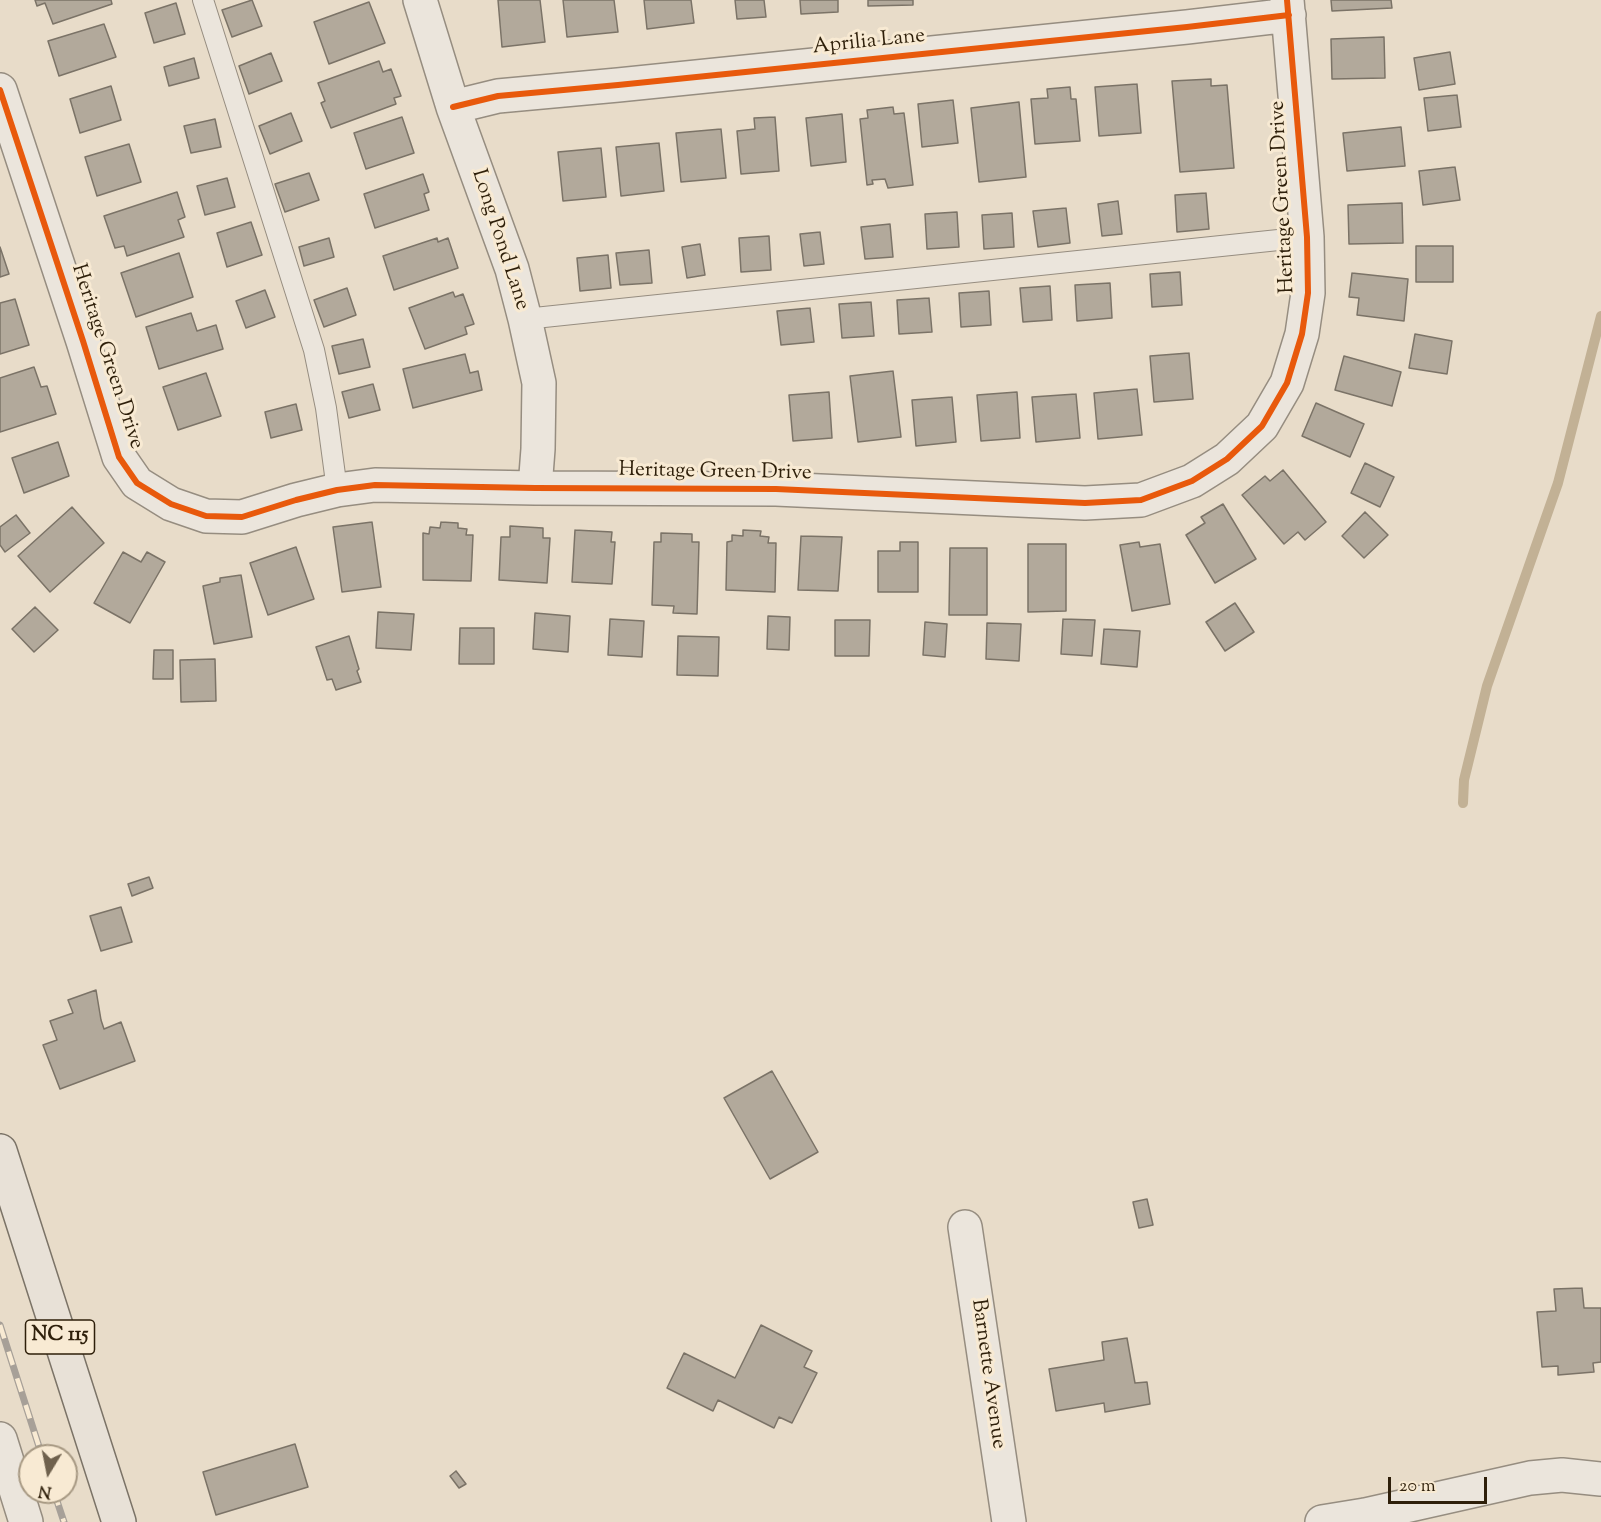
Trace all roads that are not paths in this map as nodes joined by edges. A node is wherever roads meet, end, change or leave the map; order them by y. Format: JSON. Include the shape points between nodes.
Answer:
{"nodes":[{"id":1,"x":203,"y":0,"type":"edge"},
{"id":2,"x":420,"y":0,"type":"edge"},
{"id":3,"x":1288,"y":8,"type":"edge"},
{"id":4,"x":0,"y":90,"type":"edge"},
{"id":5,"x":453,"y":107,"type":"junction"},
{"id":6,"x":1307,"y":237,"type":"junction"},
{"id":7,"x":525,"y":318,"type":"junction"},
{"id":8,"x":535,"y":488,"type":"junction"},
{"id":9,"x":337,"y":490,"type":"junction"},
{"id":10,"x":0,"y":1151,"type":"edge"},
{"id":11,"x":965,"y":1227,"type":"dead end"},
{"id":12,"x":0,"y":1438,"type":"edge"},
{"id":13,"x":1601,"y":1479,"type":"edge"},
{"id":14,"x":26,"y":1522,"type":"edge"},
{"id":15,"x":119,"y":1522,"type":"edge"},
{"id":16,"x":1009,"y":1522,"type":"edge"},
{"id":17,"x":1322,"y":1522,"type":"edge"}],
"edges":[{"from":1,"to":9,"type":"lane","via":[[314,350]]},
{"from":2,"to":5,"type":"street","name":"Long Pond Lane"},
{"from":3,"to":5,"type":"street","name":"Aprilia Lane","via":[[1175,28],[498,96]]},
{"from":3,"to":6,"type":"street","name":"Heritage Green Drive"},
{"from":4,"to":9,"type":"street","name":"Heritage Green Drive","via":[[119,457],[137,483],[171,504],[206,516],[242,517]]},
{"from":5,"to":7,"type":"street","name":"Long Pond Lane","via":[[512,269]]},
{"from":6,"to":7,"type":"lane"},
{"from":6,"to":8,"type":"street","name":"Heritage Green Drive","via":[[1308,293],[1302,334],[1287,383],[1262,426],[1227,459],[1192,481],[1141,500],[1085,503],[776,489]]},
{"from":7,"to":8,"type":"street","name":"Long Pond Lane","via":[[539,383]]},
{"from":8,"to":9,"type":"street","name":"Heritage Green Drive","via":[[375,485]]},
{"from":10,"to":15,"type":"main road","number":"NC 115"},
{"from":11,"to":16,"type":"street","name":"Barnette Avenue"},
{"from":12,"to":14,"type":"street"},
{"from":13,"to":17,"type":"street","via":[[1562,1475],[1530,1478]]}]}
